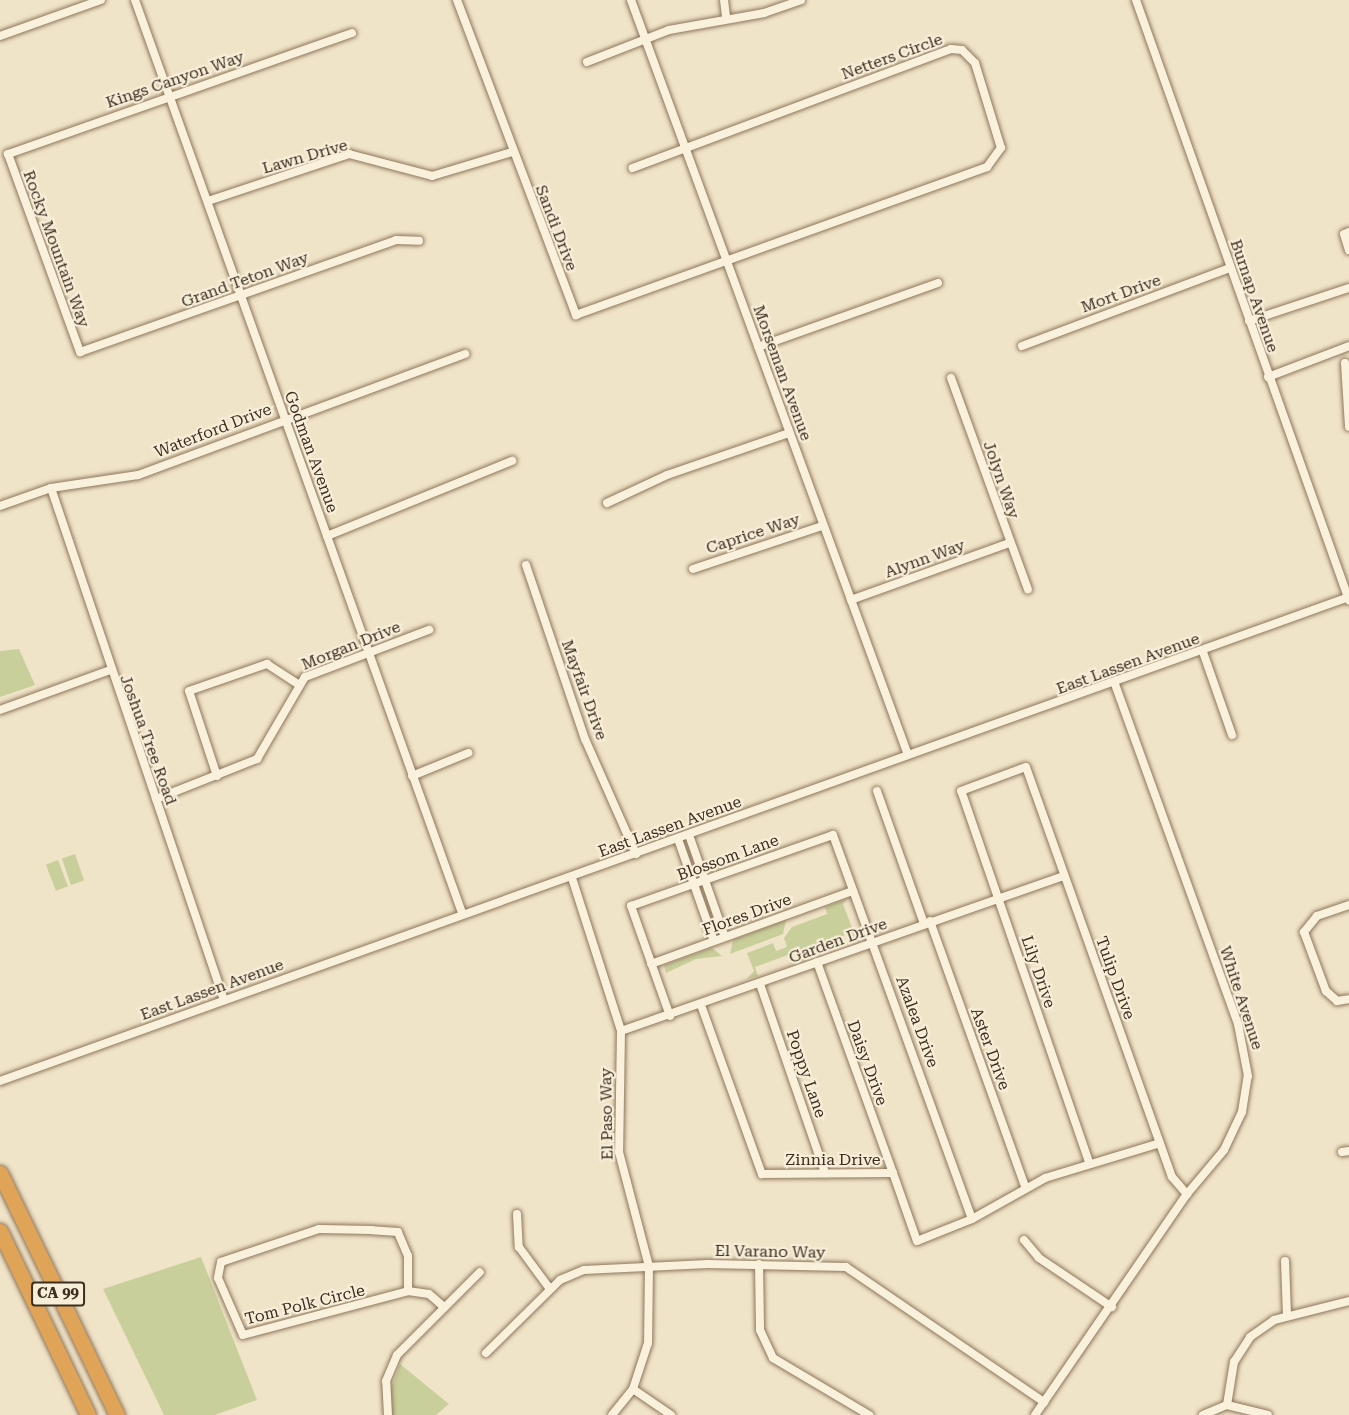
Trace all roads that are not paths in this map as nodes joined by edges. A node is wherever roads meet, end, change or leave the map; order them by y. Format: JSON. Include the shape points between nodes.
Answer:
{"nodes":[{"id":1,"x":101,"y":0,"type":"edge"},
{"id":2,"x":135,"y":0,"type":"edge"},
{"id":3,"x":457,"y":0,"type":"edge"},
{"id":4,"x":631,"y":0,"type":"edge"},
{"id":5,"x":724,"y":0,"type":"edge"},
{"id":6,"x":801,"y":0,"type":"edge"},
{"id":7,"x":1136,"y":0,"type":"edge"},
{"id":8,"x":726,"y":17,"type":"junction"},
{"id":9,"x":352,"y":33,"type":"dead end"},
{"id":10,"x":0,"y":36,"type":"edge"},
{"id":11,"x":646,"y":42,"type":"junction"},
{"id":12,"x":587,"y":62,"type":"dead end"},
{"id":13,"x":167,"y":97,"type":"junction"},
{"id":14,"x":687,"y":150,"type":"junction"},
{"id":15,"x":512,"y":152,"type":"junction"},
{"id":16,"x":8,"y":154,"type":"joint"},
{"id":17,"x":632,"y":168,"type":"dead end"},
{"id":18,"x":208,"y":201,"type":"junction"},
{"id":19,"x":1349,"y":232,"type":"edge"},
{"id":20,"x":419,"y":241,"type":"dead end"},
{"id":21,"x":1349,"y":250,"type":"edge"},
{"id":22,"x":726,"y":259,"type":"junction"},
{"id":23,"x":1230,"y":268,"type":"junction"},
{"id":24,"x":938,"y":283,"type":"dead end"},
{"id":25,"x":1349,"y":288,"type":"edge"},
{"id":26,"x":240,"y":297,"type":"junction"},
{"id":27,"x":1249,"y":321,"type":"junction"},
{"id":28,"x":1022,"y":346,"type":"dead end"},
{"id":29,"x":1349,"y":346,"type":"edge"},
{"id":30,"x":758,"y":347,"type":"junction"},
{"id":31,"x":80,"y":352,"type":"joint"},
{"id":32,"x":465,"y":354,"type":"dead end"},
{"id":33,"x":1345,"y":363,"type":"dead end"},
{"id":34,"x":1268,"y":376,"type":"junction"},
{"id":35,"x":951,"y":378,"type":"dead end"},
{"id":36,"x":284,"y":418,"type":"junction"},
{"id":37,"x":1349,"y":427,"type":"edge"},
{"id":38,"x":789,"y":433,"type":"junction"},
{"id":39,"x":512,"y":461,"type":"dead end"},
{"id":40,"x":51,"y":488,"type":"junction"},
{"id":41,"x":607,"y":504,"type":"dead end"},
{"id":42,"x":0,"y":506,"type":"edge"},
{"id":43,"x":822,"y":526,"type":"junction"},
{"id":44,"x":327,"y":536,"type":"junction"},
{"id":45,"x":1009,"y":543,"type":"junction"},
{"id":46,"x":526,"y":565,"type":"dead end"},
{"id":47,"x":693,"y":569,"type":"dead end"},
{"id":48,"x":1028,"y":589,"type":"dead end"},
{"id":49,"x":1349,"y":598,"type":"edge"},
{"id":50,"x":850,"y":600,"type":"junction"},
{"id":51,"x":429,"y":630,"type":"dead end"},
{"id":52,"x":369,"y":651,"type":"junction"},
{"id":53,"x":1203,"y":652,"type":"junction"},
{"id":54,"x":108,"y":671,"type":"junction"},
{"id":55,"x":298,"y":684,"type":"junction"},
{"id":56,"x":1115,"y":684,"type":"junction"},
{"id":57,"x":0,"y":710,"type":"edge"},
{"id":58,"x":1232,"y":735,"type":"dead end"},
{"id":59,"x":468,"y":753,"type":"dead end"},
{"id":60,"x":908,"y":755,"type":"junction"},
{"id":61,"x":1026,"y":767,"type":"joint"},
{"id":62,"x":217,"y":776,"type":"junction"},
{"id":63,"x":412,"y":776,"type":"junction"},
{"id":64,"x":877,"y":791,"type":"dead end"},
{"id":65,"x":156,"y":799,"type":"junction"},
{"id":66,"x":689,"y":835,"type":"junction"},
{"id":67,"x":833,"y":835,"type":"joint"},
{"id":68,"x":678,"y":839,"type":"junction"},
{"id":69,"x":636,"y":854,"type":"junction"},
{"id":70,"x":1065,"y":876,"type":"junction"},
{"id":71,"x":572,"y":878,"type":"junction"},
{"id":72,"x":705,"y":880,"type":"junction"},
{"id":73,"x":694,"y":885,"type":"junction"},
{"id":74,"x":853,"y":891,"type":"junction"},
{"id":75,"x":998,"y":899,"type":"junction"},
{"id":76,"x":1349,"y":905,"type":"edge"},
{"id":77,"x":462,"y":913,"type":"junction"},
{"id":78,"x":927,"y":923,"type":"junction"},
{"id":79,"x":725,"y":937,"type":"junction"},
{"id":80,"x":714,"y":941,"type":"junction"},
{"id":81,"x":874,"y":942,"type":"junction"},
{"id":82,"x":817,"y":962,"type":"junction"},
{"id":83,"x":651,"y":964,"type":"junction"},
{"id":84,"x":760,"y":984,"type":"junction"},
{"id":85,"x":1349,"y":999,"type":"edge"},
{"id":86,"x":224,"y":1000,"type":"junction"},
{"id":87,"x":701,"y":1005,"type":"junction"},
{"id":88,"x":670,"y":1016,"type":"junction"},
{"id":89,"x":621,"y":1031,"type":"junction"},
{"id":90,"x":0,"y":1081,"type":"edge"},
{"id":91,"x":1160,"y":1143,"type":"junction"},
{"id":92,"x":1089,"y":1162,"type":"junction"},
{"id":93,"x":0,"y":1173,"type":"edge"},
{"id":94,"x":825,"y":1173,"type":"junction"},
{"id":95,"x":892,"y":1173,"type":"junction"},
{"id":96,"x":1025,"y":1186,"type":"junction"},
{"id":97,"x":1187,"y":1194,"type":"junction"},
{"id":98,"x":517,"y":1214,"type":"dead end"},
{"id":99,"x":972,"y":1219,"type":"junction"},
{"id":100,"x":0,"y":1231,"type":"edge"},
{"id":101,"x":1024,"y":1240,"type":"dead end"},
{"id":102,"x":1285,"y":1261,"type":"dead end"},
{"id":103,"x":759,"y":1264,"type":"junction"},
{"id":104,"x":649,"y":1266,"type":"junction"},
{"id":105,"x":480,"y":1272,"type":"dead end"},
{"id":106,"x":550,"y":1289,"type":"junction"},
{"id":107,"x":408,"y":1291,"type":"junction"},
{"id":108,"x":1349,"y":1301,"type":"edge"},
{"id":109,"x":444,"y":1307,"type":"junction"},
{"id":110,"x":1112,"y":1307,"type":"junction"},
{"id":111,"x":1287,"y":1316,"type":"junction"},
{"id":112,"x":486,"y":1353,"type":"dead end"},
{"id":113,"x":633,"y":1389,"type":"junction"},
{"id":114,"x":1044,"y":1402,"type":"junction"},
{"id":115,"x":1227,"y":1405,"type":"junction"},
{"id":116,"x":86,"y":1415,"type":"edge"},
{"id":117,"x":117,"y":1415,"type":"edge"},
{"id":118,"x":388,"y":1415,"type":"edge"},
{"id":119,"x":612,"y":1415,"type":"edge"},
{"id":120,"x":671,"y":1415,"type":"edge"},
{"id":121,"x":869,"y":1415,"type":"edge"},
{"id":122,"x":1035,"y":1415,"type":"edge"},
{"id":123,"x":1203,"y":1415,"type":"edge"},
{"id":124,"x":1268,"y":1415,"type":"edge"}],
"edges":[{"from":1,"to":10,"type":"street"},
{"from":2,"to":13,"type":"street","name":"Godman Avenue"},
{"from":3,"to":15,"type":"street","name":"Sandi Drive"},
{"from":4,"to":11,"type":"street","name":"Morseman Avenue"},
{"from":5,"to":8,"type":"street"},
{"from":6,"to":8,"type":"street","via":[[765,13]]},
{"from":7,"to":23,"type":"street","name":"Burnap Avenue"},
{"from":8,"to":11,"type":"street","via":[[669,30]]},
{"from":9,"to":13,"type":"street","name":"Kings Canyon Way"},
{"from":11,"to":12,"type":"street"},
{"from":11,"to":14,"type":"street","name":"Morseman Avenue"},
{"from":13,"to":16,"type":"street","name":"Kings Canyon Way"},
{"from":13,"to":18,"type":"street","name":"Godman Avenue"},
{"from":14,"to":17,"type":"street"},
{"from":14,"to":22,"type":"street","name":"Morseman Avenue"},
{"from":14,"to":22,"type":"street","name":"Netters Circle","via":[[941,51],[962,50],[975,63],[1000,141],[992,164]]},
{"from":15,"to":18,"type":"street","name":"Lawn Drive","via":[[432,176],[350,154]]},
{"from":15,"to":22,"type":"street","name":"Sandi Drive","via":[[576,315]]},
{"from":16,"to":31,"type":"street","name":"Rocky Mountain Way"},
{"from":18,"to":26,"type":"street","name":"Godman Avenue"},
{"from":19,"to":21,"type":"street","via":[[1344,234]]},
{"from":20,"to":26,"type":"street","name":"Grand Teton Way","via":[[396,240]]},
{"from":22,"to":30,"type":"street","name":"Morseman Avenue"},
{"from":23,"to":27,"type":"street","name":"Burnap Avenue"},
{"from":23,"to":28,"type":"street","name":"Mort Drive"},
{"from":24,"to":30,"type":"street"},
{"from":25,"to":27,"type":"street"},
{"from":26,"to":31,"type":"street","name":"Grand Teton Way"},
{"from":26,"to":36,"type":"street","name":"Godman Avenue"},
{"from":27,"to":34,"type":"street","name":"Burnap Avenue"},
{"from":29,"to":34,"type":"street"},
{"from":30,"to":38,"type":"street","name":"Morseman Avenue"},
{"from":32,"to":36,"type":"street","name":"Waterford Drive"},
{"from":33,"to":37,"type":"street"},
{"from":34,"to":49,"type":"street","name":"Burnap Avenue"},
{"from":35,"to":45,"type":"street","name":"Jolyn Way"},
{"from":36,"to":40,"type":"street","name":"Waterford Drive","via":[[138,475]]},
{"from":36,"to":44,"type":"street","name":"Godman Avenue"},
{"from":38,"to":41,"type":"street","via":[[667,475]]},
{"from":38,"to":43,"type":"street","name":"Morseman Avenue"},
{"from":39,"to":44,"type":"street"},
{"from":40,"to":42,"type":"street","name":"Waterford Drive"},
{"from":40,"to":54,"type":"street","name":"Joshua Tree Road"},
{"from":43,"to":47,"type":"street","name":"Caprice Way"},
{"from":43,"to":50,"type":"street","name":"Morseman Avenue"},
{"from":44,"to":52,"type":"street","name":"Godman Avenue"},
{"from":45,"to":48,"type":"street","name":"Jolyn Way"},
{"from":45,"to":50,"type":"street","name":"Alynn Way"},
{"from":46,"to":69,"type":"street","name":"Mayfair Drive","via":[[585,739]]},
{"from":49,"to":53,"type":"street","name":"East Lassen Avenue"},
{"from":50,"to":60,"type":"street","name":"Morseman Avenue"},
{"from":51,"to":52,"type":"street","name":"Morgan Drive"},
{"from":52,"to":55,"type":"street","name":"Morgan Drive"},
{"from":52,"to":63,"type":"street","name":"Godman Avenue"},
{"from":53,"to":56,"type":"street","name":"East Lassen Avenue"},
{"from":53,"to":58,"type":"street"},
{"from":54,"to":57,"type":"street"},
{"from":54,"to":65,"type":"street","name":"Joshua Tree Road"},
{"from":55,"to":62,"type":"street","name":"Morgan Drive","via":[[257,759]]},
{"from":55,"to":62,"type":"street","via":[[267,664],[189,691]]},
{"from":56,"to":60,"type":"street","name":"East Lassen Avenue"},
{"from":56,"to":97,"type":"street","name":"White Avenue","via":[[1246,1055],[1242,1112],[1224,1150]]},
{"from":59,"to":63,"type":"street"},
{"from":60,"to":66,"type":"street","name":"East Lassen Avenue"},
{"from":61,"to":70,"type":"street","name":"Tulip Drive"},
{"from":61,"to":75,"type":"street","name":"Lily Drive","via":[[961,792]]},
{"from":62,"to":65,"type":"street","name":"Morgan Drive"},
{"from":63,"to":77,"type":"street","name":"Godman Avenue"},
{"from":64,"to":78,"type":"street","name":"Aster Drive"},
{"from":65,"to":86,"type":"street","name":"Joshua Tree Road"},
{"from":66,"to":68,"type":"street","name":"East Lassen Avenue"},
{"from":66,"to":72,"type":"street"},
{"from":67,"to":72,"type":"street","name":"Blossom Lane"},
{"from":67,"to":74,"type":"street","name":"Azalea Drive"},
{"from":68,"to":69,"type":"street","name":"East Lassen Avenue"},
{"from":68,"to":73,"type":"street"},
{"from":69,"to":71,"type":"street","name":"East Lassen Avenue"},
{"from":70,"to":75,"type":"street","name":"Garden Drive"},
{"from":70,"to":91,"type":"street","name":"Tulip Drive"},
{"from":71,"to":77,"type":"street","name":"East Lassen Avenue"},
{"from":71,"to":89,"type":"street","name":"El Paso Way"},
{"from":72,"to":73,"type":"street","name":"Blossom Lane"},
{"from":72,"to":79,"type":"street"},
{"from":73,"to":80,"type":"street"},
{"from":73,"to":83,"type":"street","name":"Blossom Lane","via":[[631,906]]},
{"from":74,"to":79,"type":"street","name":"Flores Drive"},
{"from":74,"to":81,"type":"street","name":"Azalea Drive"},
{"from":75,"to":78,"type":"street","name":"Garden Drive"},
{"from":75,"to":92,"type":"street","name":"Lily Drive"},
{"from":76,"to":85,"type":"street","via":[[1317,916],[1304,932],[1326,991],[1337,1001]]},
{"from":77,"to":86,"type":"street","name":"East Lassen Avenue"},
{"from":78,"to":81,"type":"street","name":"Garden Drive"},
{"from":78,"to":96,"type":"street","name":"Aster Drive"},
{"from":79,"to":80,"type":"street","name":"Flores Drive"},
{"from":80,"to":83,"type":"street","name":"Flores Drive"},
{"from":81,"to":82,"type":"street","name":"Garden Drive"},
{"from":81,"to":99,"type":"street","name":"Azalea Drive"},
{"from":82,"to":84,"type":"street","name":"Garden Drive"},
{"from":82,"to":95,"type":"street","name":"Daisy Drive"},
{"from":83,"to":88,"type":"street"},
{"from":84,"to":87,"type":"street","name":"Garden Drive"},
{"from":84,"to":94,"type":"street","name":"Poppy Lane"},
{"from":86,"to":90,"type":"street","name":"East Lassen Avenue"},
{"from":87,"to":88,"type":"street","name":"Garden Drive"},
{"from":87,"to":94,"type":"street","name":"Zinnia Drive","via":[[762,1174]]},
{"from":88,"to":89,"type":"street","name":"Garden Drive"},
{"from":89,"to":104,"type":"street","name":"El Paso Way","via":[[619,1152]]},
{"from":91,"to":92,"type":"street","name":"Zinnia Drive"},
{"from":91,"to":97,"type":"street","name":"Tulip Drive","via":[[1172,1177]]},
{"from":92,"to":96,"type":"street","name":"Zinnia Drive"},
{"from":93,"to":117,"type":"highway","number":"CA 99"},
{"from":94,"to":95,"type":"street","name":"Zinnia Drive"},
{"from":95,"to":99,"type":"street","name":"Zinnia Drive","via":[[917,1241]]},
{"from":96,"to":99,"type":"street","name":"Zinnia Drive"},
{"from":97,"to":110,"type":"street","name":"White Avenue"},
{"from":98,"to":106,"type":"street","via":[[519,1247]]},
{"from":100,"to":116,"type":"highway","number":"CA 99"},
{"from":101,"to":110,"type":"street","via":[[1039,1258]]},
{"from":102,"to":111,"type":"street"},
{"from":103,"to":104,"type":"street","name":"El Varano Way"},
{"from":103,"to":114,"type":"street","name":"El Varano Way","via":[[846,1267]]},
{"from":103,"to":121,"type":"street","via":[[760,1330],[773,1358]]},
{"from":104,"to":106,"type":"street","name":"El Varano Way","via":[[584,1270]]},
{"from":104,"to":113,"type":"street","name":"El Paso Way","via":[[648,1343]]},
{"from":105,"to":109,"type":"street"},
{"from":106,"to":112,"type":"street","name":"El Varano Way"},
{"from":107,"to":107,"type":"street","name":"Tom Polk Circle","via":[[243,1335],[218,1278],[221,1262],[319,1229],[398,1232],[408,1256]]},
{"from":107,"to":109,"type":"street","via":[[429,1294]]},
{"from":108,"to":111,"type":"street"},
{"from":109,"to":118,"type":"street","via":[[397,1355],[386,1381]]},
{"from":110,"to":114,"type":"street","name":"White Avenue"},
{"from":111,"to":115,"type":"street","via":[[1261,1327],[1240,1349],[1230,1375]]},
{"from":113,"to":119,"type":"street","name":"El Paso Way"},
{"from":113,"to":120,"type":"street"},
{"from":114,"to":122,"type":"street","name":"White Avenue"},
{"from":115,"to":123,"type":"street"},
{"from":115,"to":124,"type":"street"}]}
